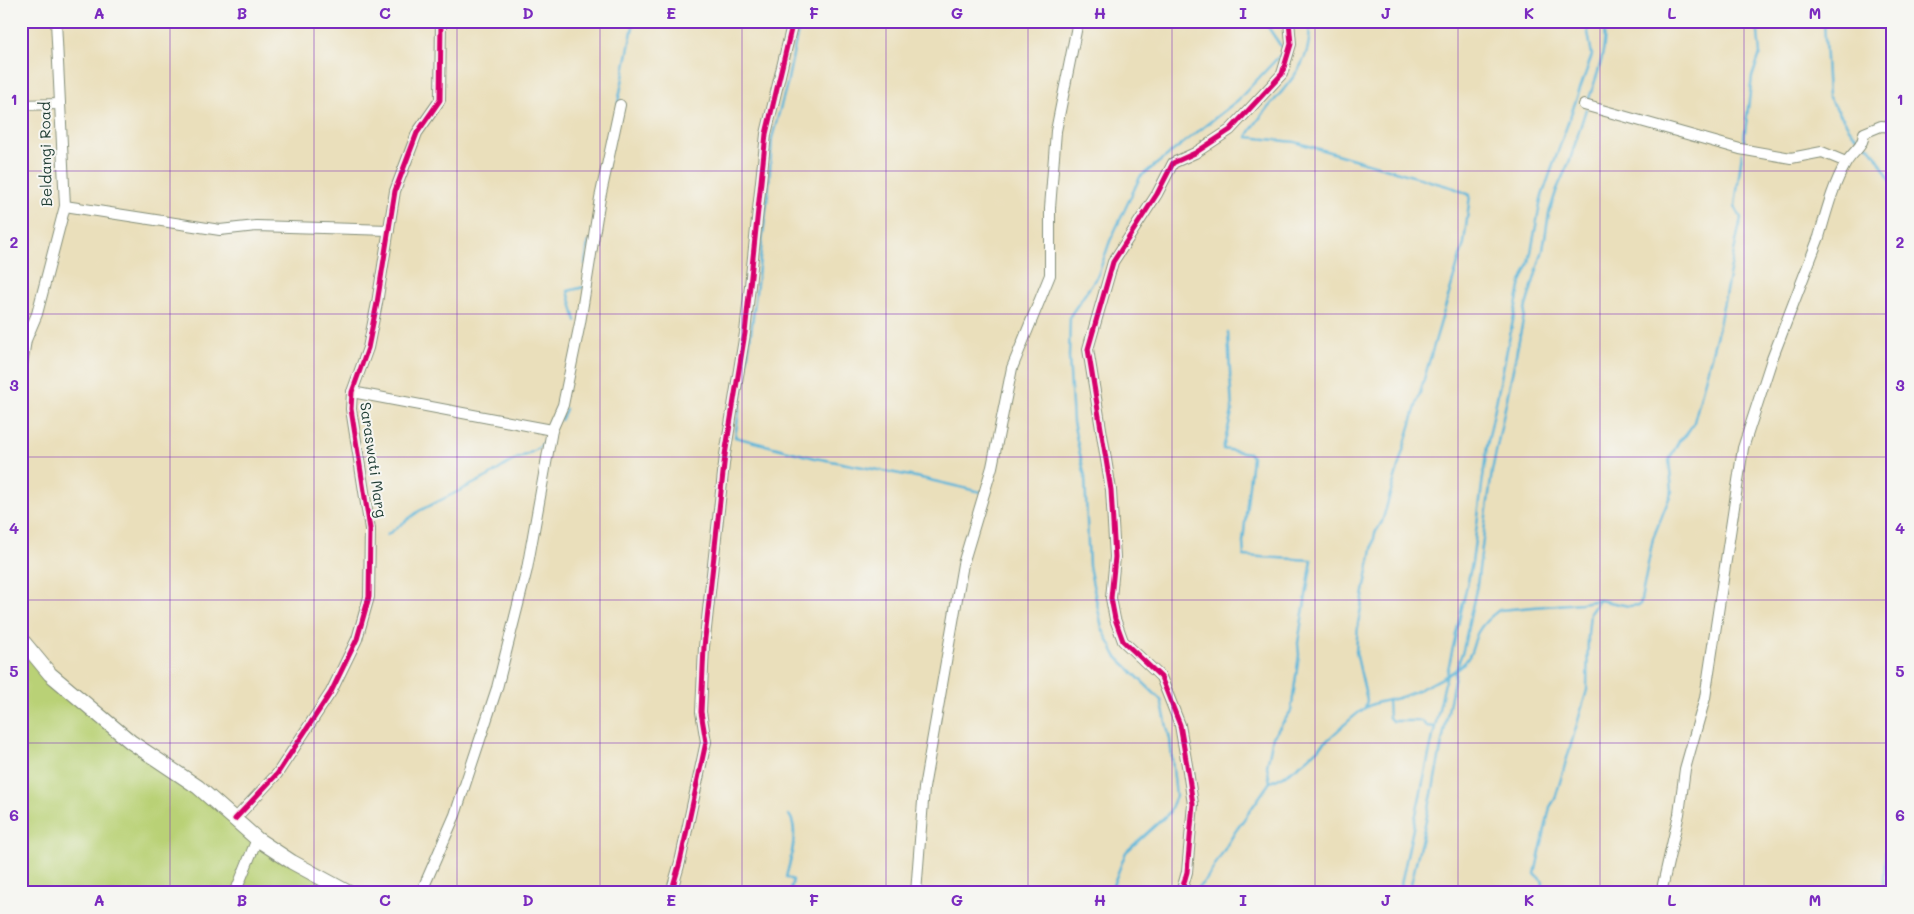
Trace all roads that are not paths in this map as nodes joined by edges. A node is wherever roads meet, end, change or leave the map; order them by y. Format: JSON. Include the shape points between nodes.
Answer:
{"nodes":[{"id":1,"x":56,"y":21,"type":"edge"},
{"id":2,"x":441,"y":21,"type":"edge"},
{"id":3,"x":793,"y":21,"type":"edge"},
{"id":4,"x":1078,"y":21,"type":"edge"},
{"id":5,"x":1289,"y":21,"type":"edge"},
{"id":6,"x":60,"y":104,"type":"junction"},
{"id":7,"x":21,"y":105,"type":"edge"},
{"id":8,"x":620,"y":105,"type":"dead end"},
{"id":9,"x":1584,"y":105,"type":"dead end"},
{"id":10,"x":1893,"y":127,"type":"edge"},
{"id":11,"x":1846,"y":162,"type":"junction"},
{"id":12,"x":64,"y":206,"type":"junction"},
{"id":13,"x":388,"y":230,"type":"junction"},
{"id":14,"x":21,"y":371,"type":"edge"},
{"id":15,"x":352,"y":392,"type":"junction"},
{"id":16,"x":552,"y":430,"type":"junction"},
{"id":17,"x":21,"y":639,"type":"edge"},
{"id":18,"x":235,"y":819,"type":"junction"},
{"id":19,"x":258,"y":839,"type":"junction"},
{"id":20,"x":235,"y":893,"type":"edge"},
{"id":21,"x":349,"y":893,"type":"edge"},
{"id":22,"x":421,"y":893,"type":"edge"},
{"id":23,"x":671,"y":893,"type":"edge"},
{"id":24,"x":916,"y":893,"type":"edge"},
{"id":25,"x":1181,"y":893,"type":"edge"},
{"id":26,"x":1662,"y":893,"type":"edge"}],
"edges":[{"from":1,"to":6,"type":"street","name":"Beldangi Road"},
{"from":2,"to":13,"type":"street","name":"Saraswati Marg","via":[[440,100],[417,132],[407,153],[395,191]]},
{"from":3,"to":23,"type":"street","via":[[766,134],[745,333],[724,463],[704,647],[702,712],[706,742]]},
{"from":4,"to":24,"type":"street","via":[[1056,131],[1050,208],[1050,275],[1012,368],[992,467],[963,564],[924,788]]},
{"from":5,"to":25,"type":"street","via":[[1291,44],[1282,74],[1230,130],[1173,163],[1158,194],[1113,262],[1088,349],[1110,490],[1116,557],[1111,598],[1115,619],[1124,641],[1161,677],[1180,725],[1189,775],[1193,804],[1187,872]]},
{"from":6,"to":7,"type":"street"},
{"from":6,"to":12,"type":"street","name":"Beldangi Road"},
{"from":8,"to":16,"type":"street","via":[[597,216],[575,350],[563,405]]},
{"from":9,"to":11,"type":"street","via":[[1740,149],[1791,158],[1822,152]]},
{"from":10,"to":11,"type":"street","via":[[1881,126],[1864,138]]},
{"from":11,"to":26,"type":"street","via":[[1772,359],[1743,448],[1705,698],[1686,769]]},
{"from":12,"to":13,"type":"street","via":[[220,230],[256,226]]},
{"from":12,"to":14,"type":"street","name":"Beldangi Road","via":[[38,314],[26,340]]},
{"from":13,"to":15,"type":"street","name":"Saraswati Marg","via":[[368,348]]},
{"from":15,"to":16,"type":"street"},
{"from":15,"to":18,"type":"street","name":"Saraswati Marg","via":[[351,409],[370,529],[369,597],[357,639],[331,692],[277,774]]},
{"from":16,"to":22,"type":"street","via":[[527,569],[497,688],[455,815]]},
{"from":17,"to":18,"type":"street","via":[[50,674],[79,699],[131,742],[198,787]]},
{"from":18,"to":19,"type":"street"},
{"from":19,"to":20,"type":"street"},
{"from":19,"to":21,"type":"street"}]}
